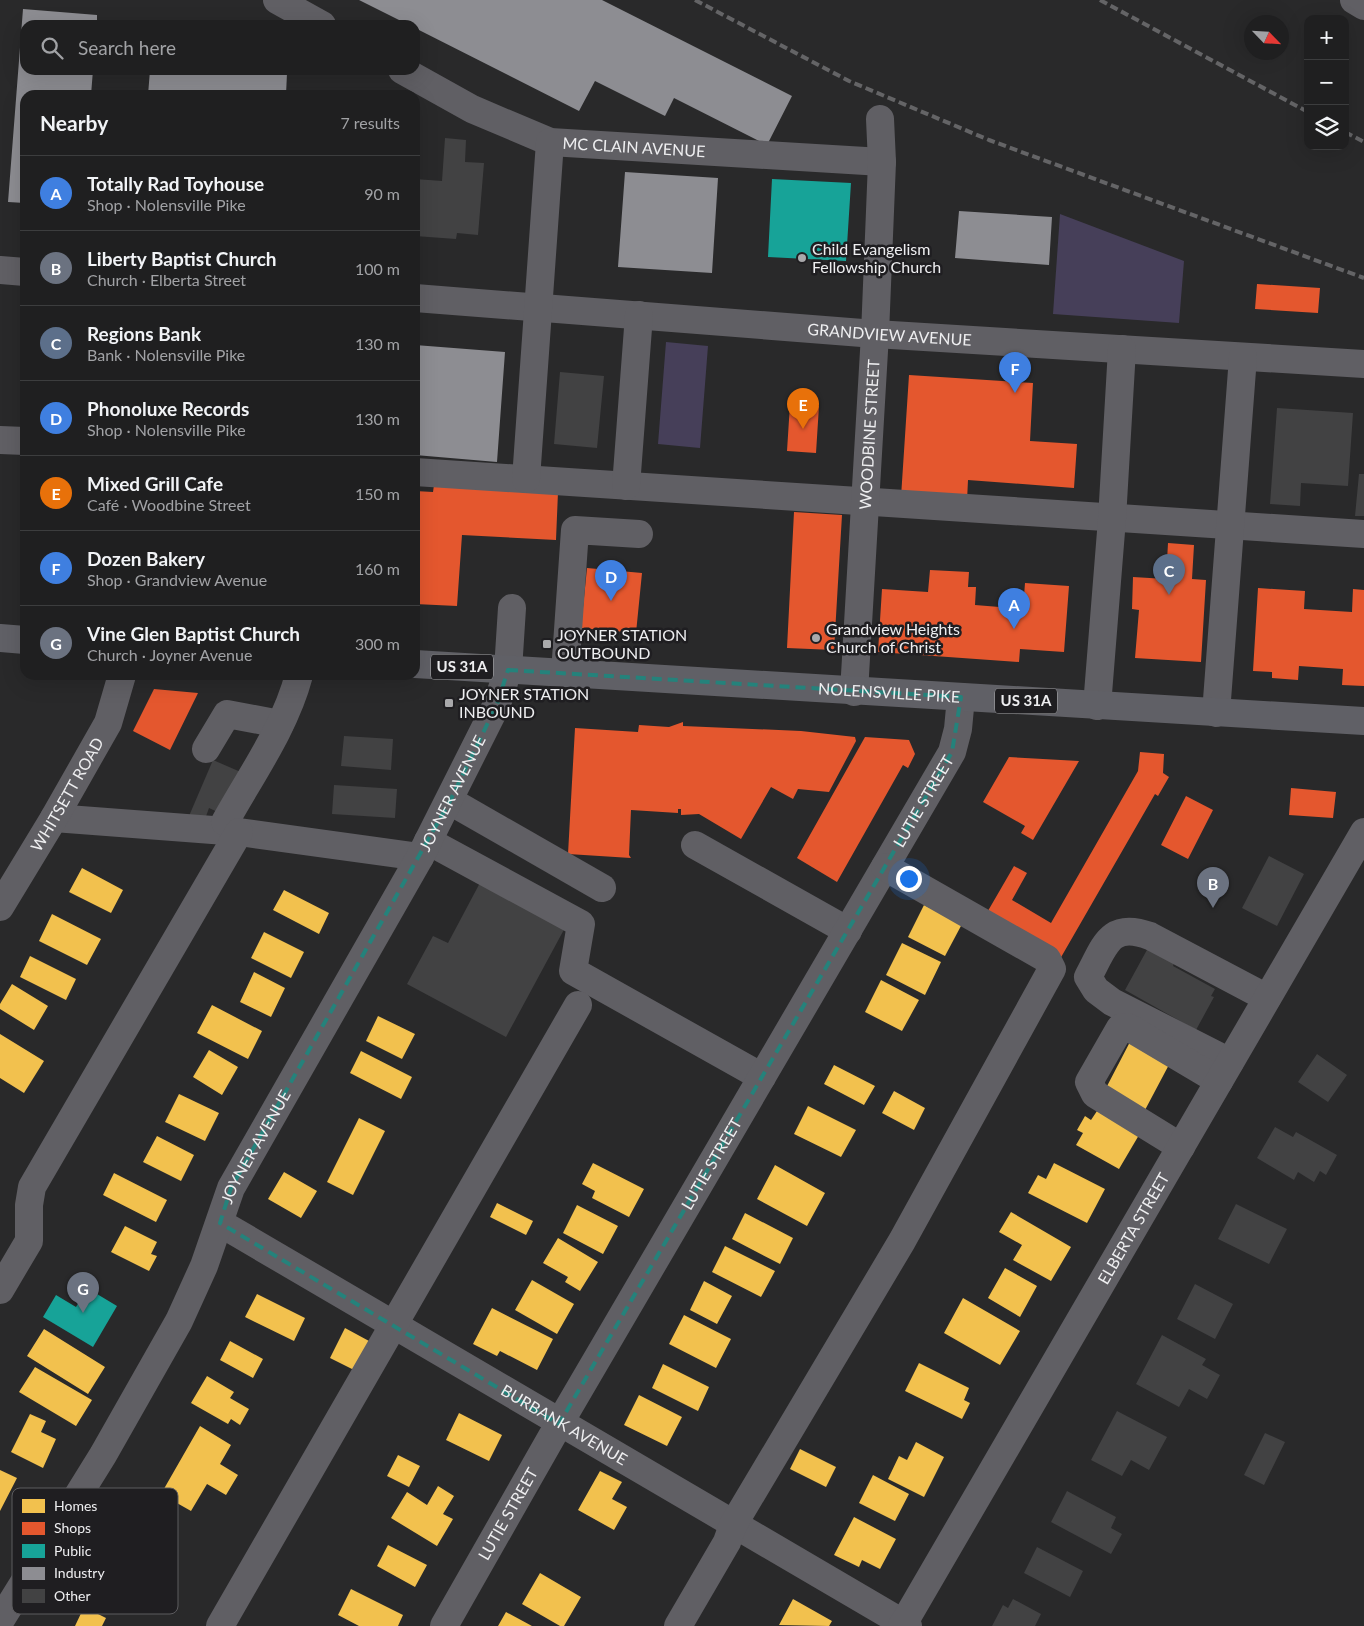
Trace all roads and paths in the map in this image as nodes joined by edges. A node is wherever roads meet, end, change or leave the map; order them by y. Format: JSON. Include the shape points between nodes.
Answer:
{"nodes":[{"id":1,"x":278,"y":0,"type":"edge"},
{"id":2,"x":1354,"y":0,"type":"edge"},
{"id":3,"x":1364,"y":6,"type":"edge"},
{"id":4,"x":313,"y":20,"type":"edge"},
{"id":5,"x":411,"y":75,"type":"edge"},
{"id":6,"x":880,"y":120,"type":"dead end"},
{"id":7,"x":550,"y":142,"type":"junction"},
{"id":8,"x":882,"y":162,"type":"junction"},
{"id":9,"x":0,"y":270,"type":"edge"},
{"id":10,"x":20,"y":272,"type":"edge"},
{"id":11,"x":420,"y":298,"type":"edge"},
{"id":12,"x":537,"y":307,"type":"junction"},
{"id":13,"x":639,"y":315,"type":"junction"},
{"id":14,"x":875,"y":334,"type":"junction"},
{"id":15,"x":1122,"y":349,"type":"junction"},
{"id":16,"x":1243,"y":357,"type":"junction"},
{"id":17,"x":1364,"y":364,"type":"edge"},
{"id":18,"x":0,"y":440,"type":"edge"},
{"id":19,"x":20,"y":441,"type":"edge"},
{"id":20,"x":420,"y":472,"type":"edge"},
{"id":21,"x":526,"y":480,"type":"junction"},
{"id":22,"x":626,"y":486,"type":"junction"},
{"id":23,"x":865,"y":501,"type":"junction"},
{"id":24,"x":1112,"y":519,"type":"junction"},
{"id":25,"x":1231,"y":526,"type":"junction"},
{"id":26,"x":639,"y":534,"type":"dead end"},
{"id":27,"x":1364,"y":534,"type":"edge"},
{"id":28,"x":512,"y":608,"type":"dead end"},
{"id":29,"x":0,"y":638,"type":"edge"},
{"id":30,"x":20,"y":640,"type":"edge"},
{"id":31,"x":420,"y":664,"type":"edge"},
{"id":32,"x":508,"y":670,"type":"junction"},
{"id":33,"x":565,"y":674,"type":"junction"},
{"id":34,"x":121,"y":680,"type":"edge"},
{"id":35,"x":298,"y":680,"type":"edge"},
{"id":36,"x":854,"y":692,"type":"junction"},
{"id":37,"x":961,"y":697,"type":"junction"},
{"id":38,"x":1098,"y":706,"type":"junction"},
{"id":39,"x":1216,"y":713,"type":"junction"},
{"id":40,"x":1364,"y":722,"type":"edge"},
{"id":41,"x":280,"y":724,"type":"junction"},
{"id":42,"x":206,"y":749,"type":"dead end"},
{"id":43,"x":450,"y":801,"type":"junction"},
{"id":44,"x":54,"y":818,"type":"junction"},
{"id":45,"x":232,"y":827,"type":"junction"},
{"id":46,"x":1364,"y":832,"type":"edge"},
{"id":47,"x":695,"y":844,"type":"dead end"},
{"id":48,"x":424,"y":849,"type":"junction"},
{"id":49,"x":885,"y":867,"type":"junction"},
{"id":50,"x":1354,"y":873,"type":"edge"},
{"id":51,"x":602,"y":888,"type":"dead end"},
{"id":52,"x":0,"y":907,"type":"edge"},
{"id":53,"x":848,"y":932,"type":"junction"},
{"id":54,"x":1267,"y":998,"type":"junction"},
{"id":55,"x":578,"y":1005,"type":"dead end"},
{"id":56,"x":1224,"y":1072,"type":"junction"},
{"id":57,"x":762,"y":1077,"type":"junction"},
{"id":58,"x":1181,"y":1147,"type":"junction"},
{"id":59,"x":220,"y":1223,"type":"junction"},
{"id":60,"x":0,"y":1290,"type":"edge"},
{"id":61,"x":394,"y":1326,"type":"junction"},
{"id":62,"x":559,"y":1424,"type":"junction"},
{"id":63,"x":83,"y":1488,"type":"edge"},
{"id":64,"x":733,"y":1524,"type":"junction"},
{"id":65,"x":12,"y":1602,"type":"edge"},
{"id":66,"x":0,"y":1621,"type":"edge"},
{"id":67,"x":905,"y":1625,"type":"edge"},
{"id":68,"x":220,"y":1626,"type":"edge"},
{"id":69,"x":444,"y":1626,"type":"edge"},
{"id":70,"x":678,"y":1626,"type":"edge"}],
"edges":[{"from":1,"to":4,"type":"street"},
{"from":2,"to":3,"type":"street"},
{"from":5,"to":7,"type":"street","name":"MC CLAIN AVENUE","via":[[472,110]]},
{"from":6,"to":8,"type":"street","name":"WOODBINE STREET"},
{"from":7,"to":8,"type":"street","name":"MC CLAIN AVENUE"},
{"from":7,"to":12,"type":"street"},
{"from":8,"to":14,"type":"street","name":"WOODBINE STREET"},
{"from":9,"to":10,"type":"street"},
{"from":11,"to":12,"type":"street","name":"GRANDVIEW AVENUE"},
{"from":12,"to":13,"type":"street","name":"GRANDVIEW AVENUE"},
{"from":12,"to":21,"type":"street"},
{"from":13,"to":14,"type":"street","name":"GRANDVIEW AVENUE"},
{"from":13,"to":22,"type":"street"},
{"from":14,"to":15,"type":"street","name":"GRANDVIEW AVENUE"},
{"from":14,"to":23,"type":"street","name":"WOODBINE STREET"},
{"from":15,"to":16,"type":"street","name":"GRANDVIEW AVENUE"},
{"from":15,"to":24,"type":"street"},
{"from":16,"to":17,"type":"street","name":"GRANDVIEW AVENUE"},
{"from":16,"to":25,"type":"street"},
{"from":18,"to":19,"type":"street"},
{"from":20,"to":21,"type":"street"},
{"from":21,"to":22,"type":"street"},
{"from":22,"to":23,"type":"street"},
{"from":23,"to":24,"type":"street"},
{"from":23,"to":36,"type":"street","name":"WOODBINE STREET"},
{"from":24,"to":25,"type":"street"},
{"from":24,"to":38,"type":"street"},
{"from":25,"to":27,"type":"street"},
{"from":25,"to":39,"type":"street"},
{"from":26,"to":33,"type":"street","via":[[575,530]]},
{"from":28,"to":32,"type":"street","name":"JOYNER AVENUE"},
{"from":29,"to":30,"type":"main road"},
{"from":31,"to":32,"type":"main road","name":"NOLENSVILLE PIKE","number":"US 31A"},
{"from":32,"to":33,"type":"main road","name":"NOLENSVILLE PIKE","number":"US 31A"},
{"from":32,"to":43,"type":"street","name":"JOYNER AVENUE","via":[[496,704]]},
{"from":33,"to":36,"type":"main road","name":"NOLENSVILLE PIKE","number":"US 31A"},
{"from":34,"to":44,"type":"street","name":"WHITSETT ROAD","via":[[108,723]]},
{"from":35,"to":41,"type":"street"},
{"from":36,"to":37,"type":"main road","name":"NOLENSVILLE PIKE","number":"US 31A"},
{"from":37,"to":38,"type":"main road","name":"NOLENSVILLE PIKE","number":"US 31A"},
{"from":37,"to":49,"type":"street","name":"LUTIE STREET","via":[[952,752]]},
{"from":38,"to":39,"type":"main road","name":"NOLENSVILLE PIKE","number":"US 31A"},
{"from":39,"to":40,"type":"main road","name":"NOLENSVILLE PIKE","number":"US 31A"},
{"from":41,"to":42,"type":"street","via":[[227,714]]},
{"from":41,"to":45,"type":"street"},
{"from":43,"to":48,"type":"street","name":"JOYNER AVENUE"},
{"from":43,"to":51,"type":"street"},
{"from":44,"to":45,"type":"street"},
{"from":44,"to":52,"type":"street","name":"WHITSETT ROAD"},
{"from":45,"to":48,"type":"street"},
{"from":45,"to":60,"type":"street","via":[[32,1187],[29,1241]]},
{"from":46,"to":50,"type":"street","name":"ELBERTA STREET"},
{"from":47,"to":53,"type":"street"},
{"from":48,"to":57,"type":"street","via":[[581,924],[573,971]]},
{"from":48,"to":59,"type":"street","name":"JOYNER AVENUE","via":[[231,1188]]},
{"from":49,"to":53,"type":"street","name":"LUTIE STREET"},
{"from":49,"to":64,"type":"street","via":[[1047,959],[1052,970],[902,1241]]},
{"from":50,"to":54,"type":"street","name":"ELBERTA STREET"},
{"from":53,"to":57,"type":"street","name":"LUTIE STREET"},
{"from":54,"to":56,"type":"street","name":"ELBERTA STREET"},
{"from":54,"to":56,"type":"street","via":[[1150,936],[1122,931],[1109,938],[1088,977],[1096,990]]},
{"from":55,"to":61,"type":"street"},
{"from":56,"to":58,"type":"street","name":"ELBERTA STREET"},
{"from":56,"to":58,"type":"street","via":[[1128,1027],[1120,1028],[1089,1082],[1095,1094]]},
{"from":57,"to":62,"type":"street","name":"LUTIE STREET"},
{"from":58,"to":67,"type":"street","name":"ELBERTA STREET"},
{"from":59,"to":61,"type":"street","name":"BURBANK AVENUE"},
{"from":59,"to":63,"type":"street","name":"JOYNER AVENUE","via":[[179,1321]]},
{"from":61,"to":62,"type":"street","name":"BURBANK AVENUE"},
{"from":61,"to":68,"type":"street"},
{"from":62,"to":64,"type":"street","name":"BURBANK AVENUE"},
{"from":62,"to":69,"type":"street","name":"LUTIE STREET"},
{"from":64,"to":67,"type":"street","name":"BURBANK AVENUE"},
{"from":64,"to":70,"type":"street","via":[[727,1542]]},
{"from":65,"to":66,"type":"street","name":"JOYNER AVENUE"}]}
